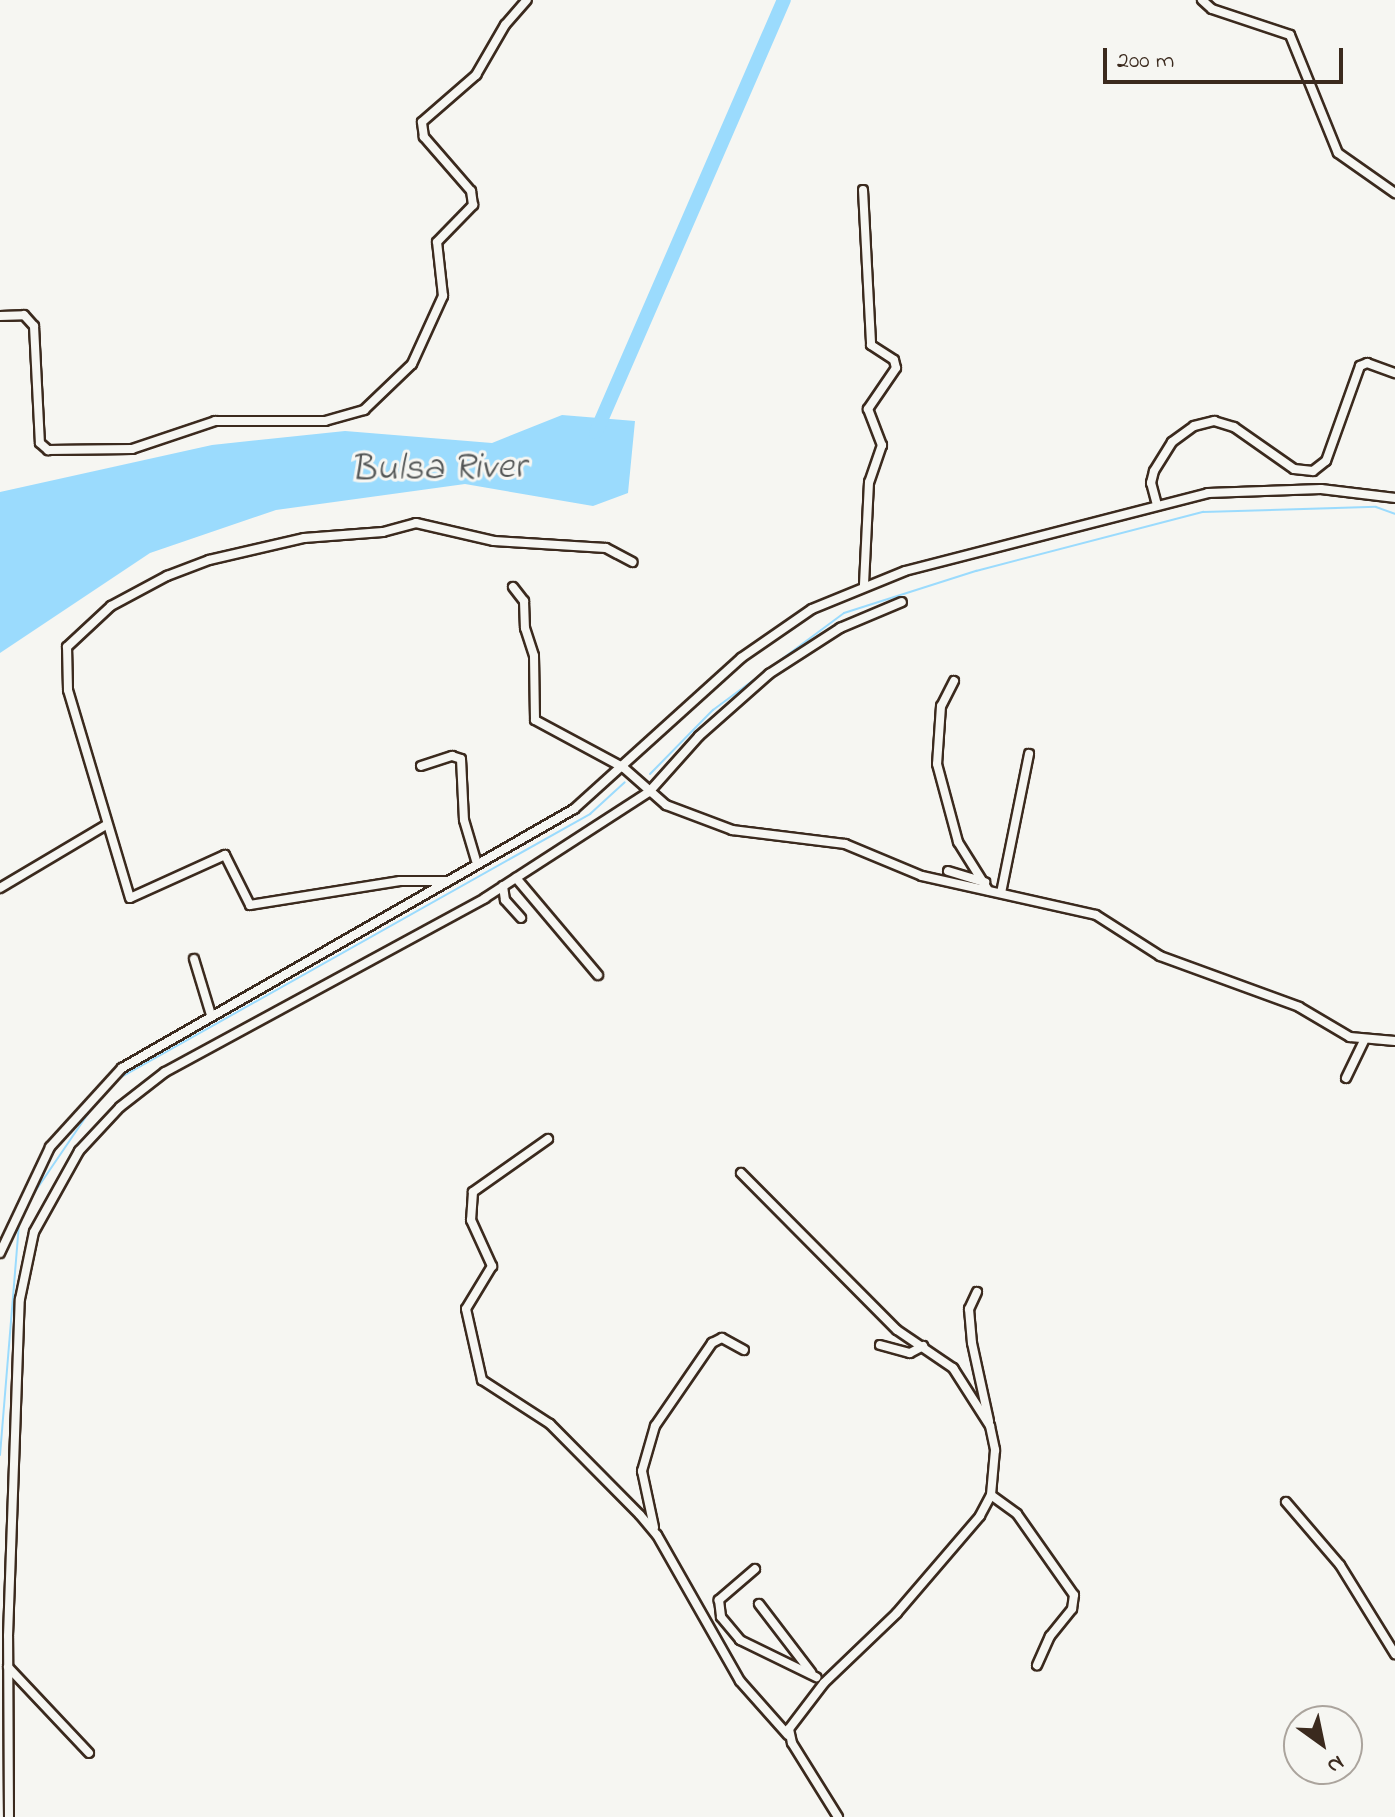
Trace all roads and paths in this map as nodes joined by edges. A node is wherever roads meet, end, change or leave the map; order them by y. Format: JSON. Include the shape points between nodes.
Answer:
{"nodes":[{"id":1,"x":527,"y":0,"type":"edge"},
{"id":2,"x":1202,"y":0,"type":"edge"},
{"id":3,"x":863,"y":190,"type":"dead end"},
{"id":4,"x":1395,"y":193,"type":"edge"},
{"id":5,"x":0,"y":316,"type":"edge"},
{"id":6,"x":1395,"y":373,"type":"edge"},
{"id":7,"x":1395,"y":498,"type":"edge"},
{"id":8,"x":1157,"y":505,"type":"junction"},
{"id":9,"x":632,"y":562,"type":"dead end"},
{"id":10,"x":864,"y":585,"type":"junction"},
{"id":11,"x":513,"y":587,"type":"dead end"},
{"id":12,"x":902,"y":602,"type":"dead end"},
{"id":13,"x":954,"y":681,"type":"dead end"},
{"id":14,"x":1029,"y":754,"type":"dead end"},
{"id":15,"x":421,"y":766,"type":"dead end"},
{"id":16,"x":624,"y":768,"type":"junction"},
{"id":17,"x":649,"y":792,"type":"junction"},
{"id":18,"x":106,"y":825,"type":"junction"},
{"id":19,"x":477,"y":864,"type":"junction"},
{"id":20,"x":948,"y":871,"type":"dead end"},
{"id":21,"x":516,"y":878,"type":"junction"},
{"id":22,"x":450,"y":881,"type":"junction"},
{"id":23,"x":503,"y":886,"type":"junction"},
{"id":24,"x":986,"y":886,"type":"junction"},
{"id":25,"x":0,"y":888,"type":"edge"},
{"id":26,"x":1001,"y":893,"type":"junction"},
{"id":27,"x":521,"y":918,"type":"dead end"},
{"id":28,"x":194,"y":959,"type":"dead end"},
{"id":29,"x":598,"y":975,"type":"dead end"},
{"id":30,"x":211,"y":1015,"type":"junction"},
{"id":31,"x":1364,"y":1041,"type":"junction"},
{"id":32,"x":1395,"y":1041,"type":"edge"},
{"id":33,"x":1346,"y":1078,"type":"dead end"},
{"id":34,"x":548,"y":1139,"type":"dead end"},
{"id":35,"x":741,"y":1173,"type":"dead end"},
{"id":36,"x":0,"y":1253,"type":"edge"},
{"id":37,"x":977,"y":1292,"type":"dead end"},
{"id":38,"x":880,"y":1345,"type":"dead end"},
{"id":39,"x":923,"y":1346,"type":"junction"},
{"id":40,"x":744,"y":1350,"type":"dead end"},
{"id":41,"x":990,"y":1426,"type":"junction"},
{"id":42,"x":991,"y":1495,"type":"junction"},
{"id":43,"x":1286,"y":1502,"type":"dead end"},
{"id":44,"x":657,"y":1535,"type":"junction"},
{"id":45,"x":755,"y":1569,"type":"dead end"},
{"id":46,"x":759,"y":1604,"type":"dead end"},
{"id":47,"x":1395,"y":1654,"type":"edge"},
{"id":48,"x":1037,"y":1665,"type":"dead end"},
{"id":49,"x":8,"y":1666,"type":"junction"},
{"id":50,"x":820,"y":1680,"type":"junction"},
{"id":51,"x":788,"y":1735,"type":"junction"},
{"id":52,"x":89,"y":1753,"type":"dead end"},
{"id":53,"x":9,"y":1817,"type":"edge"},
{"id":54,"x":838,"y":1817,"type":"edge"}],
"edges":[{"from":1,"to":5,"type":"street","via":[[505,25],[476,75],[422,122],[424,137],[474,200],[437,242],[444,291],[416,356],[364,410],[325,421],[215,421],[132,449],[48,450],[40,443],[34,326],[24,315]]},
{"from":2,"to":4,"type":"street","via":[[1212,9],[1290,35],[1338,153]]},
{"from":3,"to":10,"type":"street","via":[[871,345],[890,356],[896,368],[868,409],[882,445],[869,482]]},
{"from":6,"to":8,"type":"street","via":[[1367,363],[1360,366],[1326,461],[1313,471],[1294,469],[1234,427],[1214,421],[1194,426],[1172,442],[1154,471],[1151,483]]},
{"from":7,"to":8,"type":"street","via":[[1276,488],[1208,493]]},
{"from":8,"to":10,"type":"street"},
{"from":9,"to":18,"type":"street","via":[[606,548],[494,541],[411,523],[383,532],[257,546],[145,587],[84,626],[64,655],[68,690]]},
{"from":10,"to":16,"type":"street","via":[[812,609],[747,652]]},
{"from":11,"to":16,"type":"street","via":[[524,601],[534,656],[535,720]]},
{"from":12,"to":17,"type":"street","via":[[840,628],[761,680],[699,736]]},
{"from":13,"to":24,"type":"street","via":[[941,706],[937,764],[958,842]]},
{"from":14,"to":26,"type":"street"},
{"from":15,"to":19,"type":"street","via":[[452,756],[461,759],[464,820]]},
{"from":16,"to":17,"type":"street"},
{"from":16,"to":19,"type":"street","via":[[574,809]]},
{"from":17,"to":21,"type":"street"},
{"from":17,"to":24,"type":"street","via":[[679,811],[732,830],[834,841],[922,876]]},
{"from":18,"to":22,"type":"street","via":[[127,894],[135,899],[225,855],[250,905],[400,881]]},
{"from":18,"to":25,"type":"street"},
{"from":19,"to":22,"type":"street"},
{"from":20,"to":24,"type":"street"},
{"from":21,"to":23,"type":"street"},
{"from":21,"to":29,"type":"street"},
{"from":22,"to":30,"type":"street"},
{"from":23,"to":27,"type":"street","via":[[505,900]]},
{"from":23,"to":49,"type":"street","via":[[165,1072],[120,1107],[64,1174],[34,1232],[24,1267],[15,1362]]},
{"from":24,"to":26,"type":"street"},
{"from":26,"to":31,"type":"street","via":[[1096,915],[1160,956],[1270,995]]},
{"from":28,"to":30,"type":"street"},
{"from":30,"to":36,"type":"street","via":[[122,1068],[71,1117],[34,1175]]},
{"from":31,"to":32,"type":"street"},
{"from":31,"to":33,"type":"street"},
{"from":34,"to":44,"type":"street","via":[[473,1192],[471,1220],[492,1266],[466,1309],[481,1376],[550,1424]]},
{"from":35,"to":39,"type":"street","via":[[886,1319]]},
{"from":37,"to":41,"type":"street","via":[[969,1309],[972,1343]]},
{"from":38,"to":39,"type":"street","via":[[910,1353]]},
{"from":39,"to":41,"type":"street","via":[[953,1368]]},
{"from":40,"to":44,"type":"street","via":[[722,1338],[712,1343],[655,1426],[642,1471],[647,1511]]},
{"from":41,"to":42,"type":"street","via":[[995,1463]]},
{"from":42,"to":48,"type":"street","via":[[1017,1514],[1074,1595],[1072,1609],[1050,1636]]},
{"from":42,"to":50,"type":"street","via":[[897,1613]]},
{"from":43,"to":47,"type":"street","via":[[1340,1565]]},
{"from":44,"to":51,"type":"street","via":[[740,1681]]},
{"from":45,"to":50,"type":"street","via":[[719,1600],[721,1617],[740,1640]]},
{"from":46,"to":50,"type":"street"},
{"from":49,"to":52,"type":"street"},
{"from":49,"to":53,"type":"street"},
{"from":50,"to":51,"type":"street"},
{"from":51,"to":54,"type":"street"}]}
